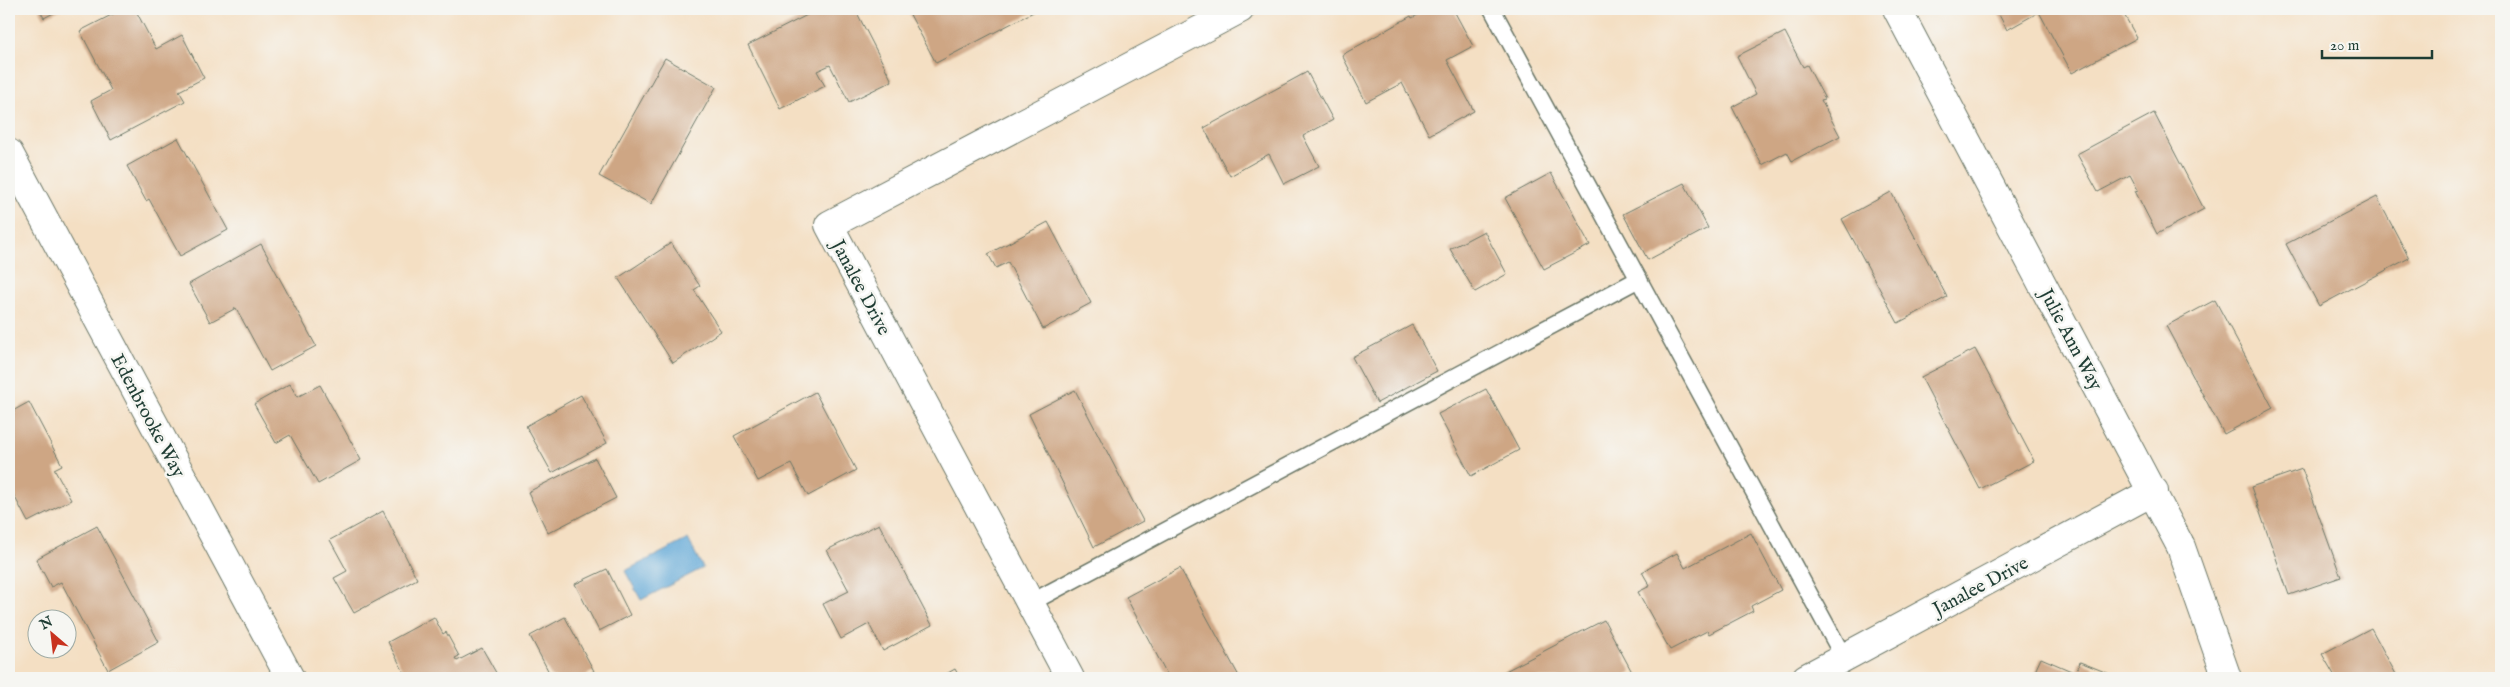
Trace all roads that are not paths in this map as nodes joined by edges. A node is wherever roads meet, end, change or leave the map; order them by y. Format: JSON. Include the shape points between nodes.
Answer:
{"nodes":[{"id":1,"x":1240,"y":9,"type":"edge"},
{"id":2,"x":1492,"y":9,"type":"edge"},
{"id":3,"x":1896,"y":9,"type":"edge"},
{"id":4,"x":9,"y":152,"type":"edge"},
{"id":5,"x":1639,"y":280,"type":"junction"},
{"id":6,"x":2154,"y":491,"type":"junction"},
{"id":7,"x":1030,"y":603,"type":"junction"},
{"id":8,"x":1844,"y":658,"type":"junction"},
{"id":9,"x":290,"y":678,"type":"edge"},
{"id":10,"x":1070,"y":678,"type":"edge"},
{"id":11,"x":1806,"y":678,"type":"edge"},
{"id":12,"x":2227,"y":678,"type":"edge"}],
"edges":[{"from":1,"to":7,"type":"street","name":"Janalee Drive","via":[[829,225]]},
{"from":2,"to":5,"type":"lane"},
{"from":3,"to":6,"type":"street","name":"Julie Ann Way"},
{"from":4,"to":9,"type":"street","name":"Edenbrooke Way"},
{"from":5,"to":7,"type":"lane"},
{"from":5,"to":8,"type":"lane"},
{"from":6,"to":8,"type":"street","name":"Janalee Drive"},
{"from":6,"to":12,"type":"street","name":"Julie Ann Way","via":[[2181,547]]},
{"from":7,"to":10,"type":"street","name":"Janalee Drive"},
{"from":8,"to":11,"type":"street","name":"Janalee Drive"}]}
